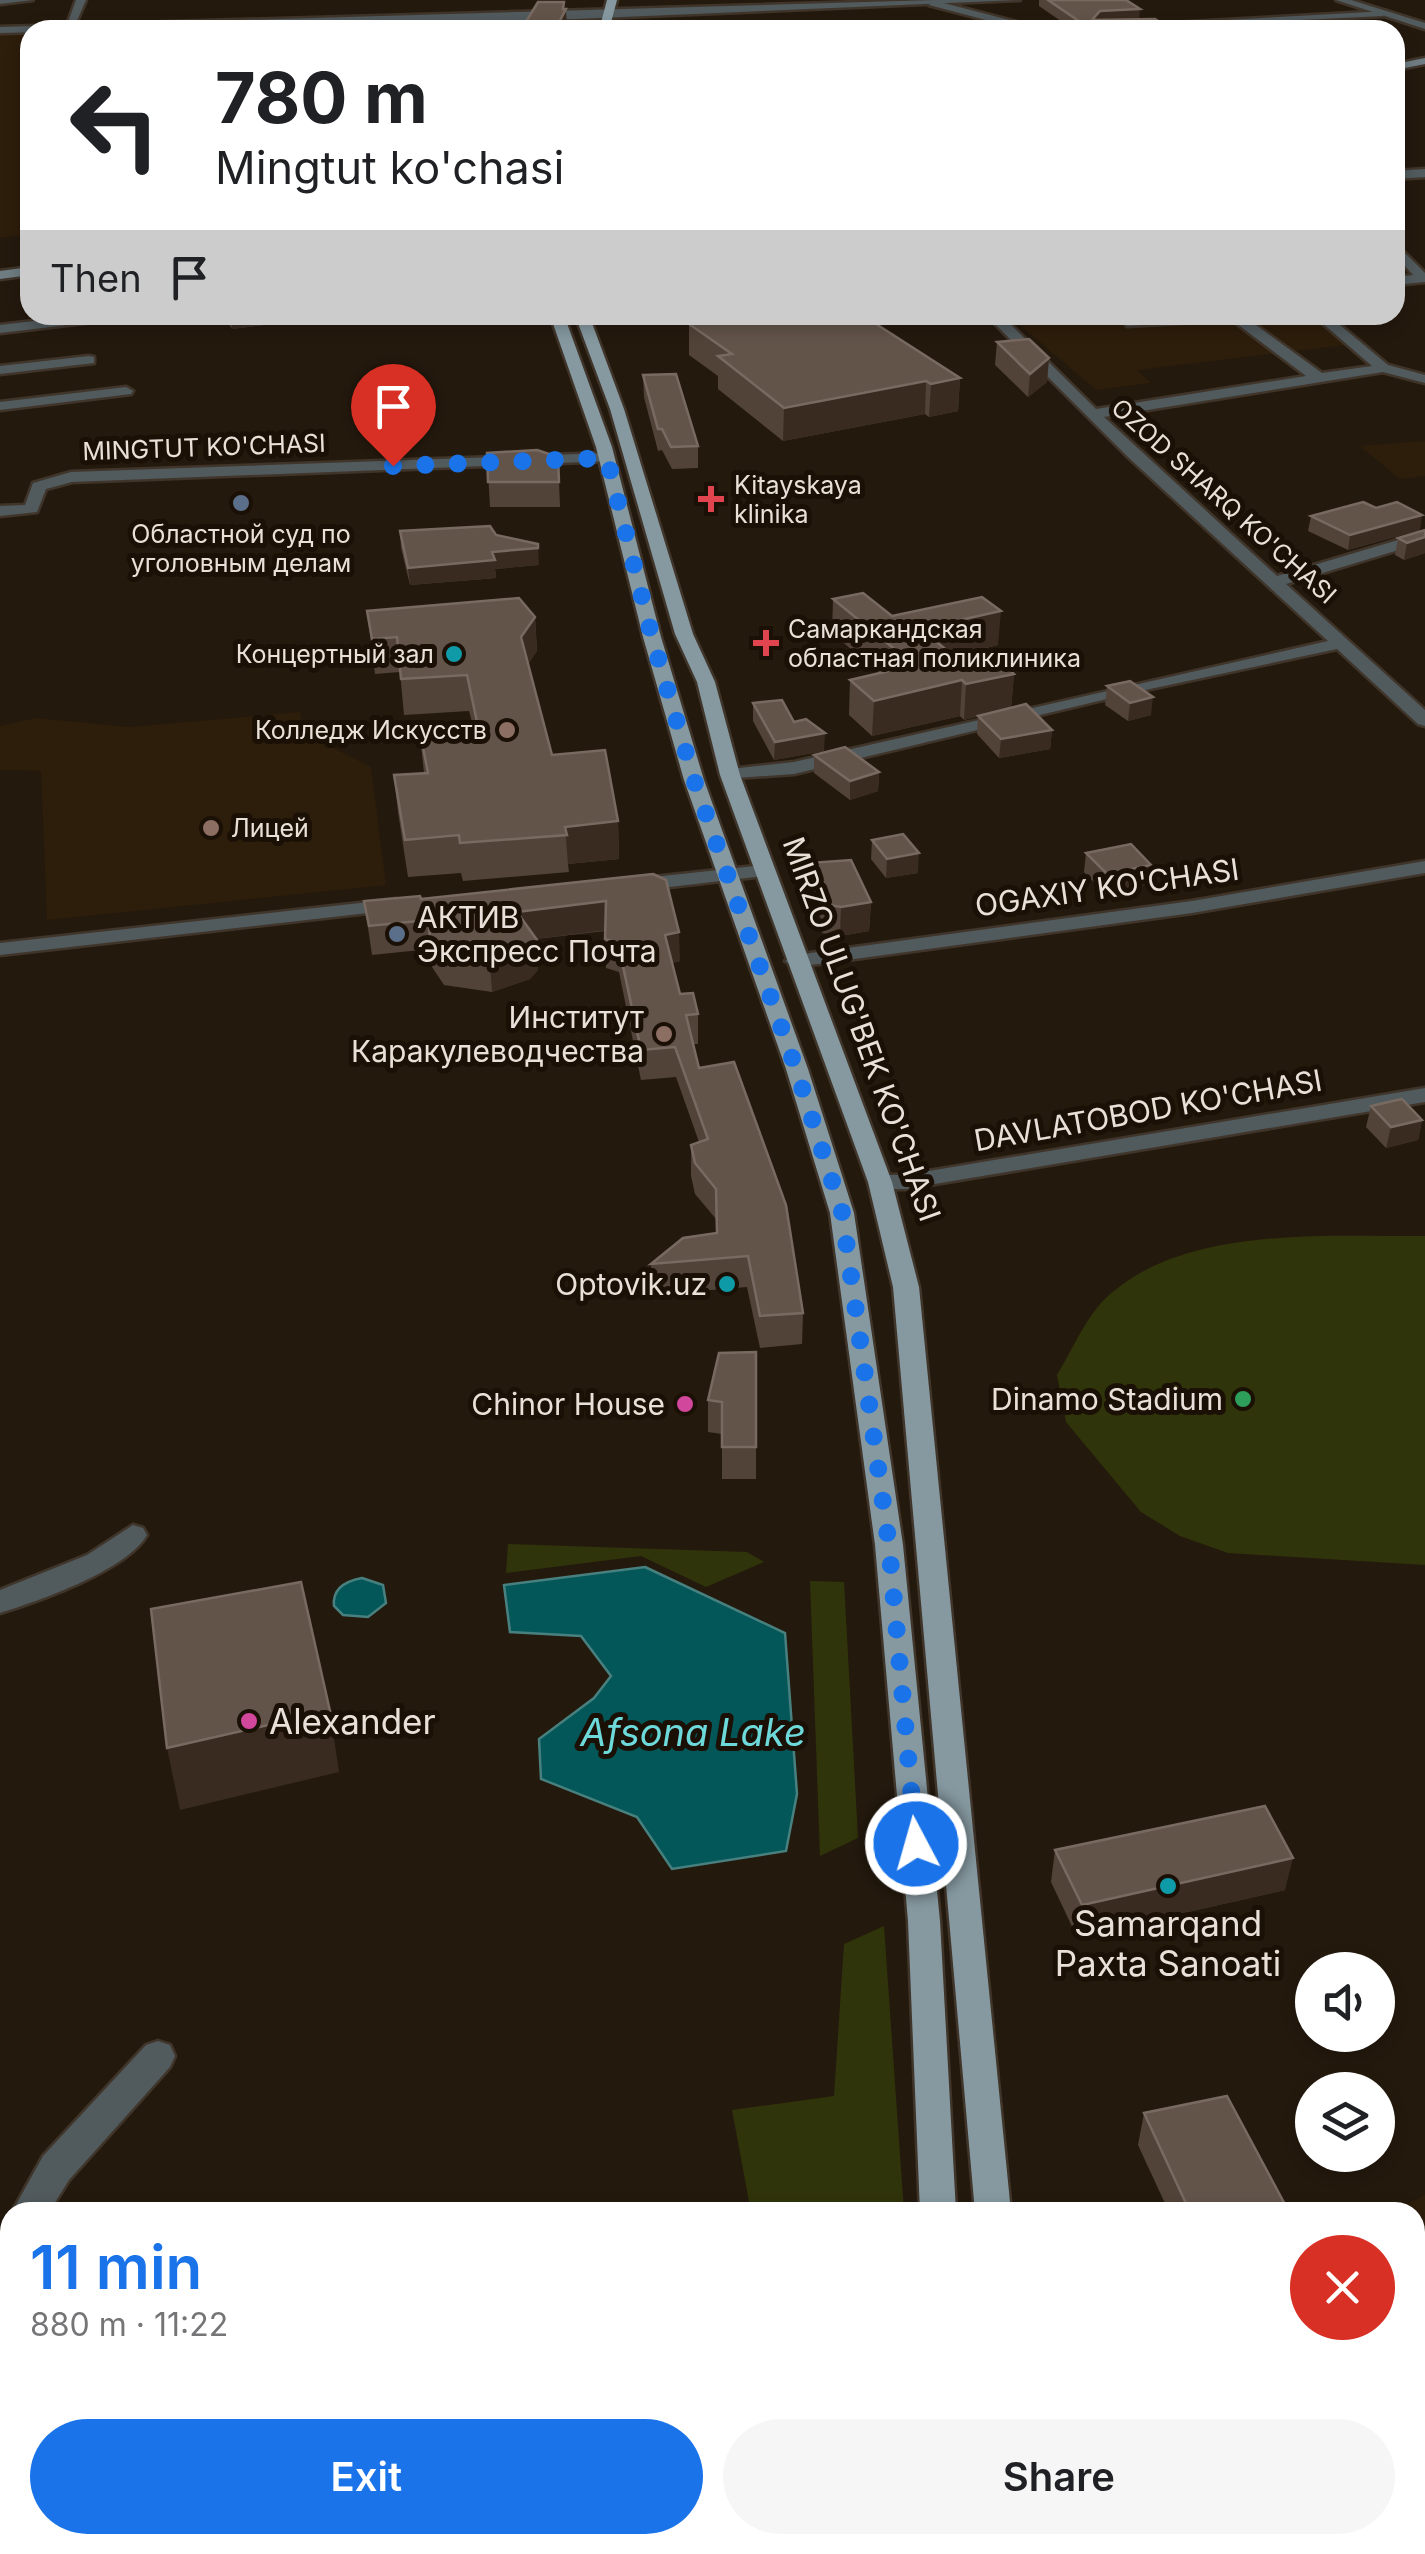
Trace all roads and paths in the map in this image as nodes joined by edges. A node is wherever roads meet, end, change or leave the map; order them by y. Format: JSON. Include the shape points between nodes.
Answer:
{"nodes":[{"id":1,"x":0,"y":0,"type":"edge"},
{"id":2,"x":28,"y":0,"type":"edge"},
{"id":3,"x":595,"y":0,"type":"edge"},
{"id":4,"x":612,"y":0,"type":"edge"},
{"id":5,"x":1014,"y":0,"type":"edge"},
{"id":6,"x":1341,"y":0,"type":"edge"},
{"id":7,"x":926,"y":2,"type":"edge"},
{"id":8,"x":270,"y":10,"type":"dead end"},
{"id":9,"x":1382,"y":13,"type":"junction"},
{"id":10,"x":611,"y":15,"type":"junction"},
{"id":11,"x":593,"y":16,"type":"junction"},
{"id":12,"x":268,"y":20,"type":"edge"},
{"id":13,"x":448,"y":20,"type":"edge"},
{"id":14,"x":591,"y":20,"type":"edge"},
{"id":15,"x":609,"y":20,"type":"edge"},
{"id":16,"x":997,"y":20,"type":"edge"},
{"id":17,"x":1265,"y":20,"type":"edge"},
{"id":18,"x":1425,"y":26,"type":"edge"},
{"id":19,"x":1405,"y":260,"type":"edge"},
{"id":20,"x":1421,"y":280,"type":"edge"},
{"id":21,"x":34,"y":325,"type":"edge"},
{"id":22,"x":560,"y":325,"type":"edge"},
{"id":23,"x":586,"y":325,"type":"edge"},
{"id":24,"x":1003,"y":325,"type":"edge"},
{"id":25,"x":1247,"y":325,"type":"edge"},
{"id":26,"x":1332,"y":325,"type":"edge"},
{"id":27,"x":0,"y":329,"type":"edge"},
{"id":28,"x":89,"y":360,"type":"dead end"},
{"id":29,"x":1383,"y":368,"type":"junction"},
{"id":30,"x":0,"y":370,"type":"edge"},
{"id":31,"x":1320,"y":379,"type":"junction"},
{"id":32,"x":1425,"y":380,"type":"edge"},
{"id":33,"x":126,"y":391,"type":"dead end"},
{"id":34,"x":0,"y":406,"type":"edge"},
{"id":35,"x":1092,"y":414,"type":"junction"},
{"id":36,"x":607,"y":458,"type":"junction"},
{"id":37,"x":0,"y":511,"type":"edge"},
{"id":38,"x":1425,"y":537,"type":"edge"},
{"id":39,"x":1274,"y":582,"type":"junction"},
{"id":40,"x":1342,"y":643,"type":"junction"},
{"id":41,"x":1425,"y":720,"type":"edge"},
{"id":42,"x":730,"y":775,"type":"junction"},
{"id":43,"x":1425,"y":866,"type":"edge"},
{"id":44,"x":764,"y":871,"type":"junction"},
{"id":45,"x":726,"y":875,"type":"junction"},
{"id":46,"x":606,"y":886,"type":"edge"},
{"id":47,"x":413,"y":904,"type":"edge"},
{"id":48,"x":0,"y":948,"type":"edge"},
{"id":49,"x":796,"y":960,"type":"junction"},
{"id":50,"x":1425,"y":1095,"type":"edge"},
{"id":51,"x":880,"y":1182,"type":"junction"},
{"id":52,"x":133,"y":1535,"type":"dead end"},
{"id":53,"x":0,"y":1602,"type":"edge"},
{"id":54,"x":158,"y":2056,"type":"dead end"},
{"id":55,"x":36,"y":2202,"type":"edge"},
{"id":56,"x":938,"y":2202,"type":"edge"},
{"id":57,"x":991,"y":2202,"type":"edge"}],
"edges":[{"from":1,"to":2,"type":"street"},
{"from":3,"to":11,"type":"main road"},
{"from":4,"to":10,"type":"main road"},
{"from":5,"to":7,"type":"street"},
{"from":6,"to":9,"type":"street"},
{"from":7,"to":10,"type":"street"},
{"from":7,"to":16,"type":"street"},
{"from":8,"to":12,"type":"street"},
{"from":9,"to":17,"type":"street"},
{"from":9,"to":18,"type":"street"},
{"from":10,"to":11,"type":"street"},
{"from":10,"to":15,"type":"main road"},
{"from":11,"to":13,"type":"street"},
{"from":11,"to":14,"type":"main road"},
{"from":19,"to":20,"type":"street"},
{"from":21,"to":27,"type":"street"},
{"from":22,"to":36,"type":"main road"},
{"from":23,"to":42,"type":"main road","name":"MIRZO ULUG'BEK KO'CHASI","via":[[684,634],[706,682]]},
{"from":24,"to":35,"type":"street","name":"OZOD SHARQ KO'CHASI"},
{"from":25,"to":31,"type":"street"},
{"from":26,"to":29,"type":"street"},
{"from":28,"to":30,"type":"street"},
{"from":29,"to":31,"type":"street"},
{"from":29,"to":32,"type":"street"},
{"from":31,"to":35,"type":"street"},
{"from":33,"to":34,"type":"street"},
{"from":35,"to":39,"type":"street","name":"OZOD SHARQ KO'CHASI"},
{"from":36,"to":37,"type":"street","name":"MINGTUT KO'CHASI","via":[[71,476],[39,486],[31,509]]},
{"from":36,"to":45,"type":"main road","via":[[667,690]]},
{"from":38,"to":39,"type":"street"},
{"from":39,"to":40,"type":"street","name":"OZOD SHARQ KO'CHASI"},
{"from":40,"to":41,"type":"street","name":"OZOD SHARQ KO'CHASI"},
{"from":40,"to":42,"type":"street","via":[[808,765]]},
{"from":42,"to":44,"type":"main road","name":"MIRZO ULUG'BEK KO'CHASI"},
{"from":43,"to":49,"type":"street","name":"OGAXIY KO'CHASI","via":[[1192,907]]},
{"from":44,"to":45,"type":"street"},
{"from":44,"to":49,"type":"main road","name":"MIRZO ULUG'BEK KO'CHASI"},
{"from":45,"to":46,"type":"street"},
{"from":45,"to":56,"type":"main road","via":[[842,1212],[889,1545],[924,1921]]},
{"from":47,"to":48,"type":"street"},
{"from":49,"to":51,"type":"main road","name":"MIRZO ULUG'BEK KO'CHASI"},
{"from":50,"to":51,"type":"street","name":"DAVLATOBOD KO'CHASI"},
{"from":51,"to":57,"type":"main road","name":"MIRZO ULUG'BEK KO'CHASI","via":[[906,1288]]},
{"from":52,"to":53,"type":"street","via":[[97,1562]]},
{"from":54,"to":55,"type":"street","via":[[56,2168]]}]}
